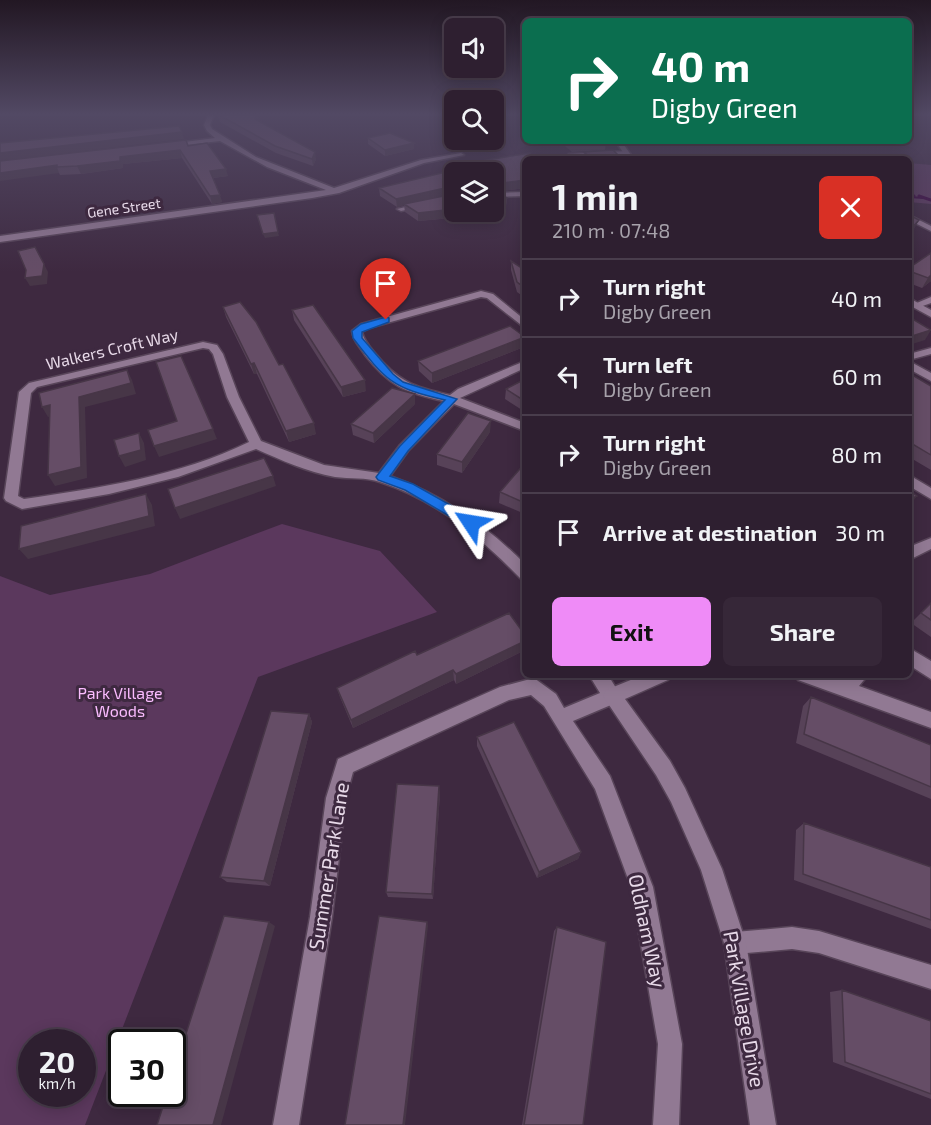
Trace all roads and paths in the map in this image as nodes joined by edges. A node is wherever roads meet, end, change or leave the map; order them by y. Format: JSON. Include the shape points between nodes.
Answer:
{"nodes":[{"id":1,"x":276,"y":168,"type":"edge"},
{"id":2,"x":404,"y":168,"type":"edge"},
{"id":3,"x":336,"y":191,"type":"junction"},
{"id":4,"x":522,"y":194,"type":"edge"},
{"id":5,"x":504,"y":195,"type":"edge"},
{"id":6,"x":444,"y":200,"type":"edge"},
{"id":7,"x":401,"y":209,"type":"edge"},
{"id":8,"x":912,"y":220,"type":"edge"},
{"id":9,"x":931,"y":229,"type":"edge"},
{"id":10,"x":0,"y":239,"type":"edge"},
{"id":11,"x":931,"y":300,"type":"edge"},
{"id":12,"x":913,"y":303,"type":"edge"},
{"id":13,"x":931,"y":314,"type":"edge"},
{"id":14,"x":522,"y":323,"type":"edge"},
{"id":15,"x":931,"y":351,"type":"edge"},
{"id":16,"x":912,"y":356,"type":"edge"},
{"id":17,"x":522,"y":365,"type":"edge"},
{"id":18,"x":912,"y":366,"type":"edge"},
{"id":19,"x":931,"y":378,"type":"edge"},
{"id":20,"x":452,"y":399,"type":"junction"},
{"id":21,"x":522,"y":426,"type":"edge"},
{"id":22,"x":256,"y":444,"type":"junction"},
{"id":23,"x":382,"y":477,"type":"junction"},
{"id":24,"x":912,"y":482,"type":"edge"},
{"id":25,"x":931,"y":494,"type":"edge"},
{"id":26,"x":931,"y":543,"type":"edge"},
{"id":27,"x":912,"y":552,"type":"edge"},
{"id":28,"x":522,"y":570,"type":"edge"},
{"id":29,"x":912,"y":657,"type":"edge"},
{"id":30,"x":931,"y":671,"type":"edge"},
{"id":31,"x":600,"y":678,"type":"edge"},
{"id":32,"x":655,"y":678,"type":"edge"},
{"id":33,"x":813,"y":678,"type":"edge"},
{"id":34,"x":856,"y":678,"type":"edge"},
{"id":35,"x":844,"y":689,"type":"junction"},
{"id":36,"x":612,"y":696,"type":"junction"},
{"id":37,"x":560,"y":718,"type":"junction"},
{"id":38,"x":931,"y":720,"type":"edge"},
{"id":39,"x":735,"y":943,"type":"junction"},
{"id":40,"x":931,"y":977,"type":"edge"},
{"id":41,"x":286,"y":1125,"type":"edge"},
{"id":42,"x":666,"y":1125,"type":"edge"},
{"id":43,"x":763,"y":1125,"type":"edge"}],
"edges":[{"from":1,"to":3,"type":"street"},
{"from":2,"to":3,"type":"street","name":"Gene Street"},
{"from":3,"to":10,"type":"street","name":"Gene Street"},
{"from":4,"to":5,"type":"street"},
{"from":6,"to":7,"type":"street"},
{"from":8,"to":9,"type":"street"},
{"from":11,"to":12,"type":"street"},
{"from":12,"to":13,"type":"street"},
{"from":14,"to":20,"type":"street","via":[[490,296],[481,294],[357,331],[358,338],[399,384]]},
{"from":15,"to":16,"type":"street"},
{"from":17,"to":20,"type":"street"},
{"from":18,"to":19,"type":"street"},
{"from":20,"to":21,"type":"street"},
{"from":20,"to":23,"type":"street"},
{"from":22,"to":22,"type":"street","name":"Walkers Croft Way","via":[[218,354],[213,347],[203,345],[33,385],[25,392],[11,498],[22,504],[106,492],[241,452]]},
{"from":22,"to":23,"type":"street","via":[[335,472]]},
{"from":23,"to":28,"type":"street","via":[[409,487],[471,523]]},
{"from":24,"to":25,"type":"street"},
{"from":26,"to":27,"type":"street"},
{"from":29,"to":30,"type":"street"},
{"from":31,"to":36,"type":"street","name":"Park Village Drive"},
{"from":32,"to":36,"type":"street"},
{"from":33,"to":35,"type":"street"},
{"from":34,"to":35,"type":"street"},
{"from":35,"to":38,"type":"street"},
{"from":36,"to":37,"type":"street"},
{"from":36,"to":39,"type":"street","name":"Park Village Drive","via":[[678,795],[711,869]]},
{"from":37,"to":41,"type":"street","name":"Summer Park Lane","via":[[550,700],[534,686],[506,693],[345,766],[336,798],[321,916]]},
{"from":37,"to":42,"type":"street","name":"Oldham Way","via":[[603,783],[642,886],[670,1044]]},
{"from":39,"to":40,"type":"street","via":[[792,938],[819,942]]},
{"from":39,"to":43,"type":"street","name":"Park Village Drive"}]}
